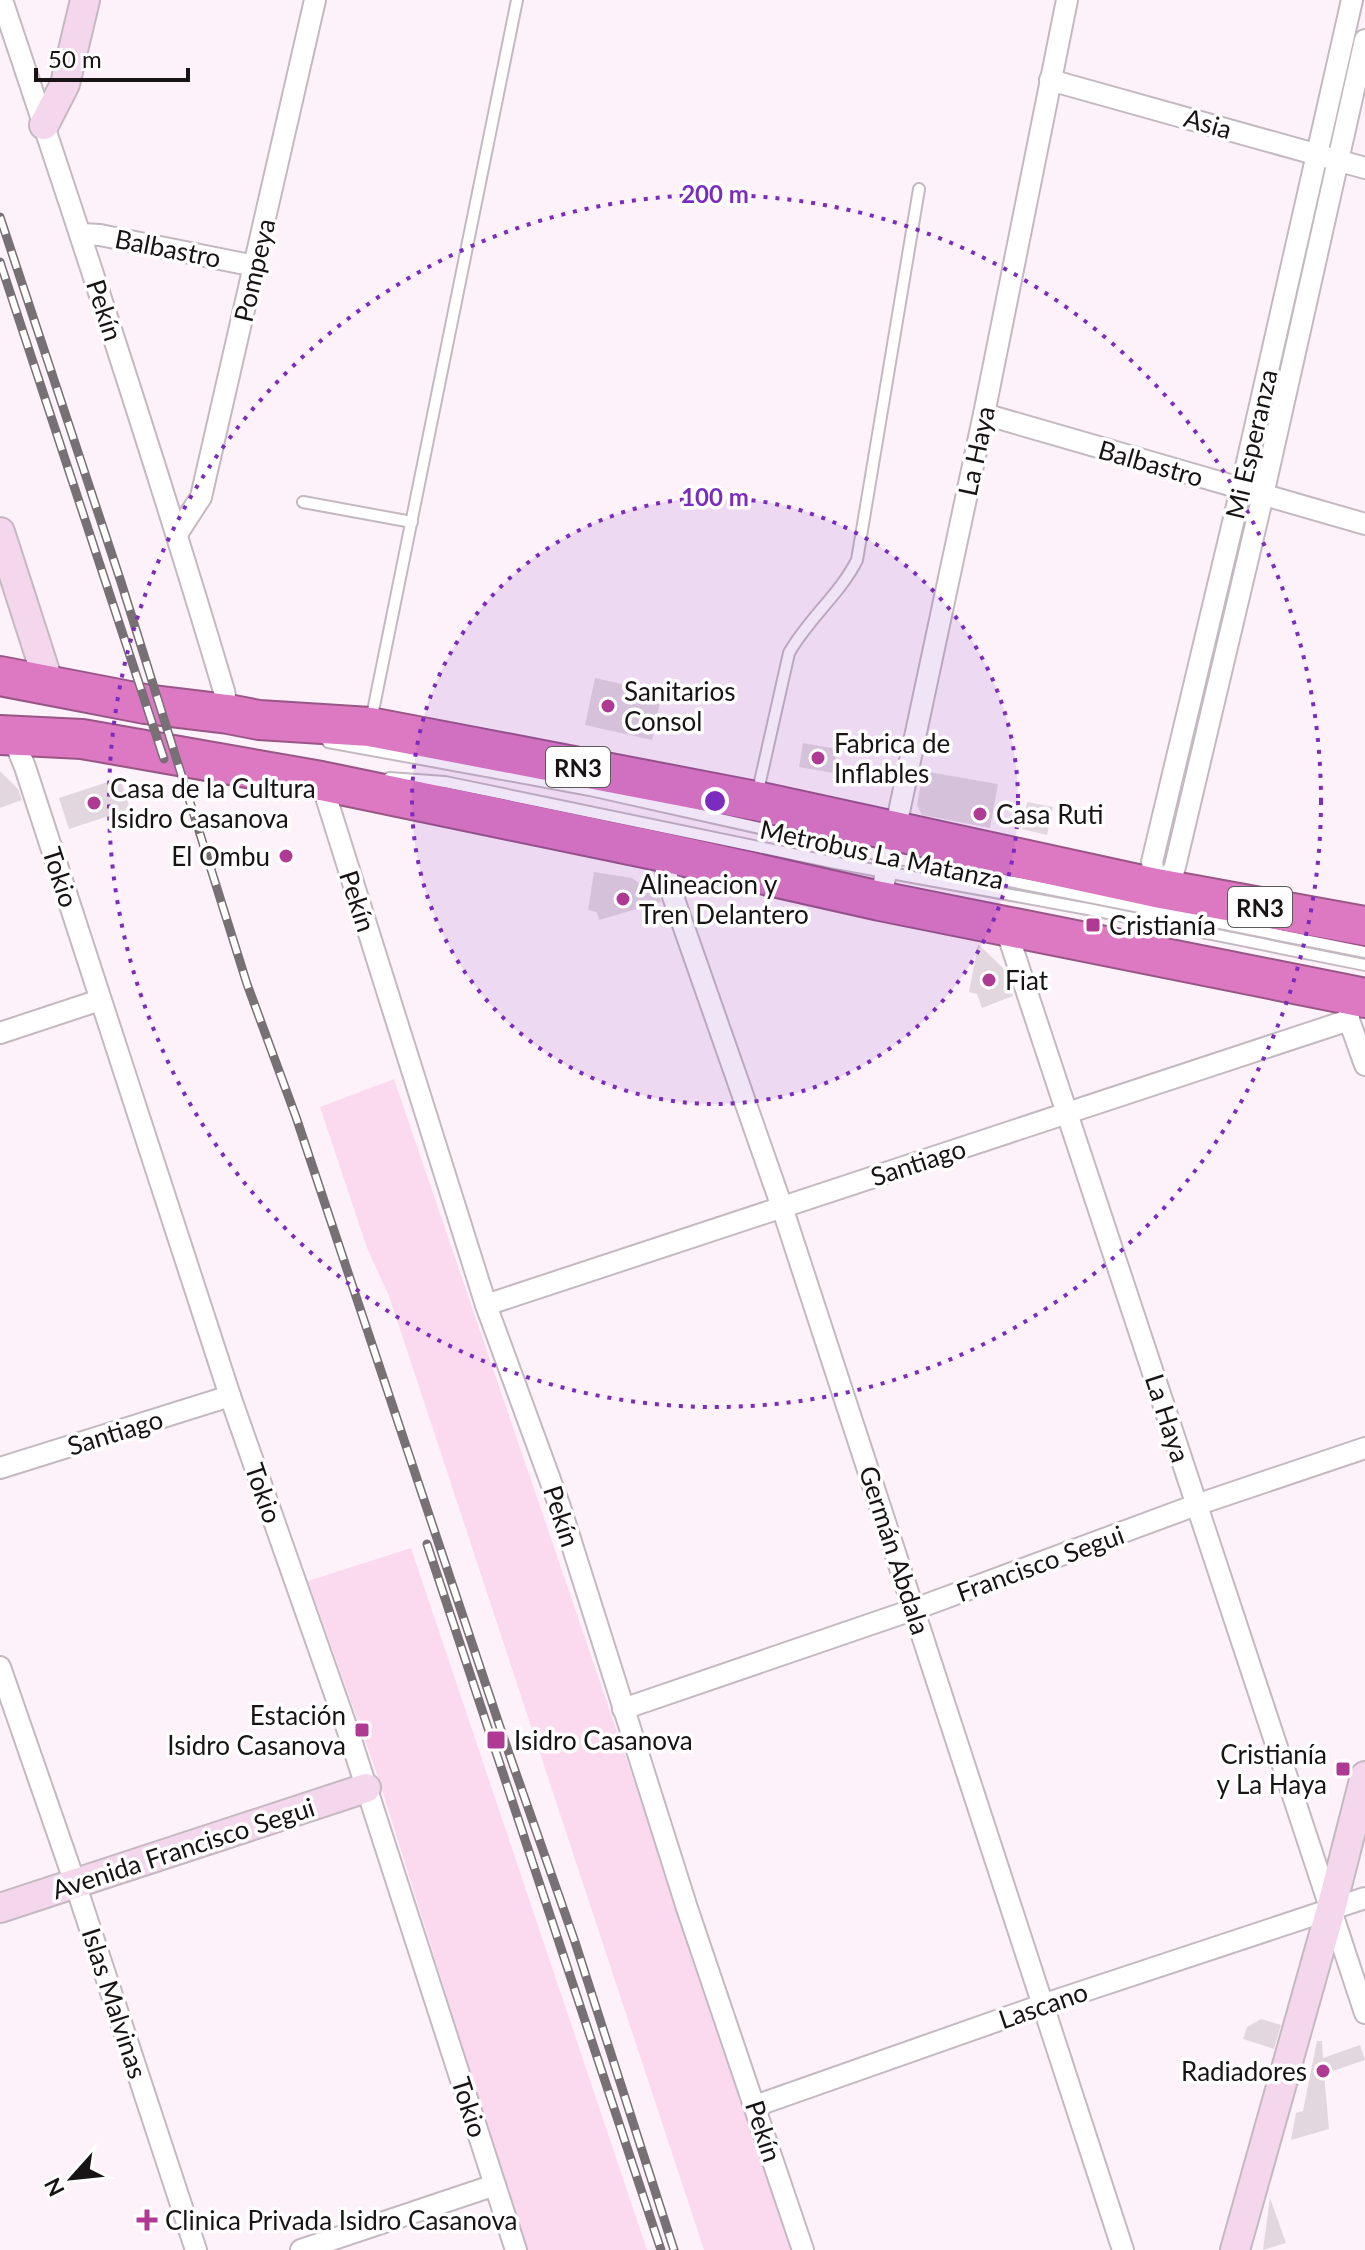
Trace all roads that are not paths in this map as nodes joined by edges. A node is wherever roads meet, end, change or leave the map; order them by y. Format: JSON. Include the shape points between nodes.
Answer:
{"nodes":[{"id":1,"x":2,"y":0,"type":"edge"},
{"id":2,"x":85,"y":0,"type":"edge"},
{"id":3,"x":315,"y":0,"type":"edge"},
{"id":4,"x":517,"y":0,"type":"edge"},
{"id":5,"x":1067,"y":0,"type":"edge"},
{"id":6,"x":1352,"y":0,"type":"edge"},
{"id":7,"x":1365,"y":40,"type":"edge"},
{"id":8,"x":1050,"y":80,"type":"junction"},
{"id":9,"x":44,"y":125,"type":"junction"},
{"id":10,"x":1328,"y":158,"type":"junction"},
{"id":11,"x":1365,"y":168,"type":"edge"},
{"id":12,"x":919,"y":189,"type":"dead end"},
{"id":13,"x":81,"y":234,"type":"junction"},
{"id":14,"x":255,"y":266,"type":"junction"},
{"id":15,"x":984,"y":414,"type":"junction"},
{"id":16,"x":1241,"y":489,"type":"junction"},
{"id":17,"x":1263,"y":495,"type":"junction"},
{"id":18,"x":303,"y":502,"type":"dead end"},
{"id":19,"x":412,"y":522,"type":"junction"},
{"id":20,"x":1365,"y":524,"type":"edge"},
{"id":21,"x":0,"y":532,"type":"edge"},
{"id":22,"x":177,"y":534,"type":"junction"},
{"id":23,"x":0,"y":676,"type":"edge"},
{"id":24,"x":0,"y":687,"type":"edge"},
{"id":25,"x":50,"y":687,"type":"junction"},
{"id":26,"x":243,"y":717,"type":"junction"},
{"id":27,"x":370,"y":727,"type":"junction"},
{"id":28,"x":4,"y":730,"type":"edge"},
{"id":29,"x":300,"y":735,"type":"dead end"},
{"id":30,"x":313,"y":739,"type":"dead end"},
{"id":31,"x":379,"y":778,"type":"dead end"},
{"id":32,"x":365,"y":779,"type":"dead end"},
{"id":33,"x":321,"y":781,"type":"junction"},
{"id":34,"x":756,"y":801,"type":"junction"},
{"id":35,"x":663,"y":852,"type":"junction"},
{"id":36,"x":887,"y":865,"type":"junction"},
{"id":37,"x":1149,"y":918,"type":"junction"},
{"id":38,"x":1005,"y":926,"type":"junction"},
{"id":39,"x":1365,"y":926,"type":"edge"},
{"id":40,"x":1365,"y":952,"type":"edge"},
{"id":41,"x":1357,"y":994,"type":"edge"},
{"id":42,"x":100,"y":1000,"type":"junction"},
{"id":43,"x":0,"y":1033,"type":"edge"},
{"id":44,"x":1365,"y":1065,"type":"edge"},
{"id":45,"x":1069,"y":1113,"type":"junction"},
{"id":46,"x":782,"y":1207,"type":"junction"},
{"id":47,"x":486,"y":1305,"type":"junction"},
{"id":48,"x":230,"y":1396,"type":"junction"},
{"id":49,"x":1365,"y":1448,"type":"edge"},
{"id":50,"x":0,"y":1468,"type":"edge"},
{"id":51,"x":1196,"y":1505,"type":"junction"},
{"id":52,"x":915,"y":1609,"type":"junction"},
{"id":53,"x":0,"y":1667,"type":"edge"},
{"id":54,"x":623,"y":1709,"type":"junction"},
{"id":55,"x":1365,"y":1776,"type":"edge"},
{"id":56,"x":366,"y":1788,"type":"junction"},
{"id":57,"x":75,"y":1883,"type":"junction"},
{"id":58,"x":1365,"y":1898,"type":"edge"},
{"id":59,"x":0,"y":1908,"type":"edge"},
{"id":60,"x":1331,"y":1909,"type":"junction"},
{"id":61,"x":1042,"y":2005,"type":"junction"},
{"id":62,"x":1365,"y":2013,"type":"edge"},
{"id":63,"x":755,"y":2106,"type":"junction"},
{"id":64,"x":495,"y":2185,"type":"junction"},
{"id":65,"x":196,"y":2250,"type":"edge"},
{"id":66,"x":301,"y":2250,"type":"edge"},
{"id":67,"x":516,"y":2250,"type":"edge"},
{"id":68,"x":803,"y":2250,"type":"edge"},
{"id":69,"x":1123,"y":2250,"type":"edge"},
{"id":70,"x":1235,"y":2250,"type":"edge"}],
"edges":[{"from":1,"to":9,"type":"street","name":"Pekín"},
{"from":2,"to":9,"type":"street","via":[[65,84]]},
{"from":3,"to":14,"type":"street","name":"Pompeya"},
{"from":4,"to":19,"type":"lane"},
{"from":5,"to":8,"type":"street","name":"La Haya"},
{"from":6,"to":10,"type":"street","name":"Mi Esperanza"},
{"from":7,"to":10,"type":"street","name":"Mi Esperanza"},
{"from":8,"to":10,"type":"street","name":"Asia"},
{"from":8,"to":15,"type":"street","name":"La Haya"},
{"from":9,"to":13,"type":"street","name":"Pekín"},
{"from":10,"to":11,"type":"street","name":"Asia"},
{"from":10,"to":16,"type":"street","name":"Mi Esperanza"},
{"from":10,"to":17,"type":"street","name":"Mi Esperanza"},
{"from":12,"to":34,"type":"lane","via":[[857,560],[789,653]]},
{"from":13,"to":14,"type":"street","name":"Balbastro"},
{"from":13,"to":22,"type":"street","name":"Pekín"},
{"from":14,"to":22,"type":"street","name":"Pompeya","via":[[201,497]]},
{"from":15,"to":16,"type":"street","name":"Balbastro"},
{"from":15,"to":36,"type":"street","name":"La Haya"},
{"from":16,"to":17,"type":"street","name":"Balbastro"},
{"from":16,"to":37,"type":"street","name":"Mi Esperanza","via":[[1152,862]]},
{"from":17,"to":20,"type":"street","name":"Balbastro"},
{"from":17,"to":37,"type":"street","name":"Mi Esperanza","via":[[1174,870]]},
{"from":18,"to":19,"type":"lane"},
{"from":19,"to":27,"type":"lane"},
{"from":21,"to":25,"type":"street"},
{"from":22,"to":26,"type":"street","name":"Pekín","via":[[224,691]]},
{"from":23,"to":25,"type":"highway","number":"RN3"},
{"from":24,"to":25,"type":"lane"},
{"from":25,"to":26,"type":"highway","number":"RN3"},
{"from":26,"to":27,"type":"highway","number":"RN3"},
{"from":26,"to":29,"type":"lane"},
{"from":27,"to":34,"type":"highway","number":"RN3"},
{"from":28,"to":33,"type":"highway","number":"RN3"},
{"from":28,"to":42,"type":"street","name":"Tokio","via":[[25,767]]},
{"from":30,"to":36,"type":"lane","name":"Metrobus La Matanza","via":[[590,790]]},
{"from":31,"to":36,"type":"lane","name":"Metrobus La Matanza","via":[[445,782]]},
{"from":32,"to":33,"type":"lane"},
{"from":33,"to":35,"type":"highway","number":"RN3"},
{"from":33,"to":47,"type":"street","name":"Pekín"},
{"from":34,"to":36,"type":"highway","number":"RN3"},
{"from":35,"to":36,"type":"highway","number":"RN3"},
{"from":35,"to":46,"type":"street","name":"Germán Abdala","via":[[668,882]]},
{"from":36,"to":37,"type":"highway","number":"RN3"},
{"from":36,"to":38,"type":"highway","number":"RN3"},
{"from":37,"to":38,"type":"highway","number":"RN3"},
{"from":37,"to":39,"type":"highway","number":"RN3"},
{"from":37,"to":40,"type":"lane"},
{"from":37,"to":41,"type":"highway","number":"RN3"},
{"from":38,"to":45,"type":"street","name":"La Haya"},
{"from":41,"to":44,"type":"street"},
{"from":41,"to":45,"type":"street","name":"Santiago"},
{"from":42,"to":43,"type":"street"},
{"from":42,"to":48,"type":"street","name":"Tokio"},
{"from":45,"to":46,"type":"street","name":"Santiago"},
{"from":45,"to":51,"type":"street","name":"La Haya"},
{"from":46,"to":47,"type":"street","name":"Santiago"},
{"from":46,"to":52,"type":"street","name":"Germán Abdala"},
{"from":47,"to":54,"type":"street","name":"Pekín","via":[[560,1507]]},
{"from":48,"to":50,"type":"street","name":"Santiago"},
{"from":48,"to":56,"type":"street","name":"Tokio"},
{"from":49,"to":51,"type":"street","name":"Francisco Segui"},
{"from":51,"to":52,"type":"street","name":"Francisco Segui"},
{"from":51,"to":60,"type":"street","name":"La Haya"},
{"from":52,"to":54,"type":"street","name":"Francisco Segui"},
{"from":52,"to":61,"type":"street","name":"Germán Abdala"},
{"from":53,"to":57,"type":"street","name":"Islas Malvinas"},
{"from":54,"to":63,"type":"street","name":"Pekín"},
{"from":55,"to":60,"type":"street"},
{"from":56,"to":57,"type":"street","name":"Avenida Francisco Segui"},
{"from":56,"to":64,"type":"street","name":"Tokio"},
{"from":57,"to":59,"type":"street","name":"Avenida Francisco Segui"},
{"from":57,"to":65,"type":"street","name":"Islas Malvinas"},
{"from":58,"to":60,"type":"street","name":"Lascano"},
{"from":60,"to":61,"type":"street","name":"Lascano"},
{"from":60,"to":62,"type":"street","name":"La Haya"},
{"from":60,"to":70,"type":"street"},
{"from":61,"to":63,"type":"street","name":"Lascano"},
{"from":61,"to":69,"type":"street","name":"Germán Abdala"},
{"from":63,"to":68,"type":"street","name":"Pekín"},
{"from":64,"to":66,"type":"street"},
{"from":64,"to":67,"type":"street","name":"Tokio"}]}
